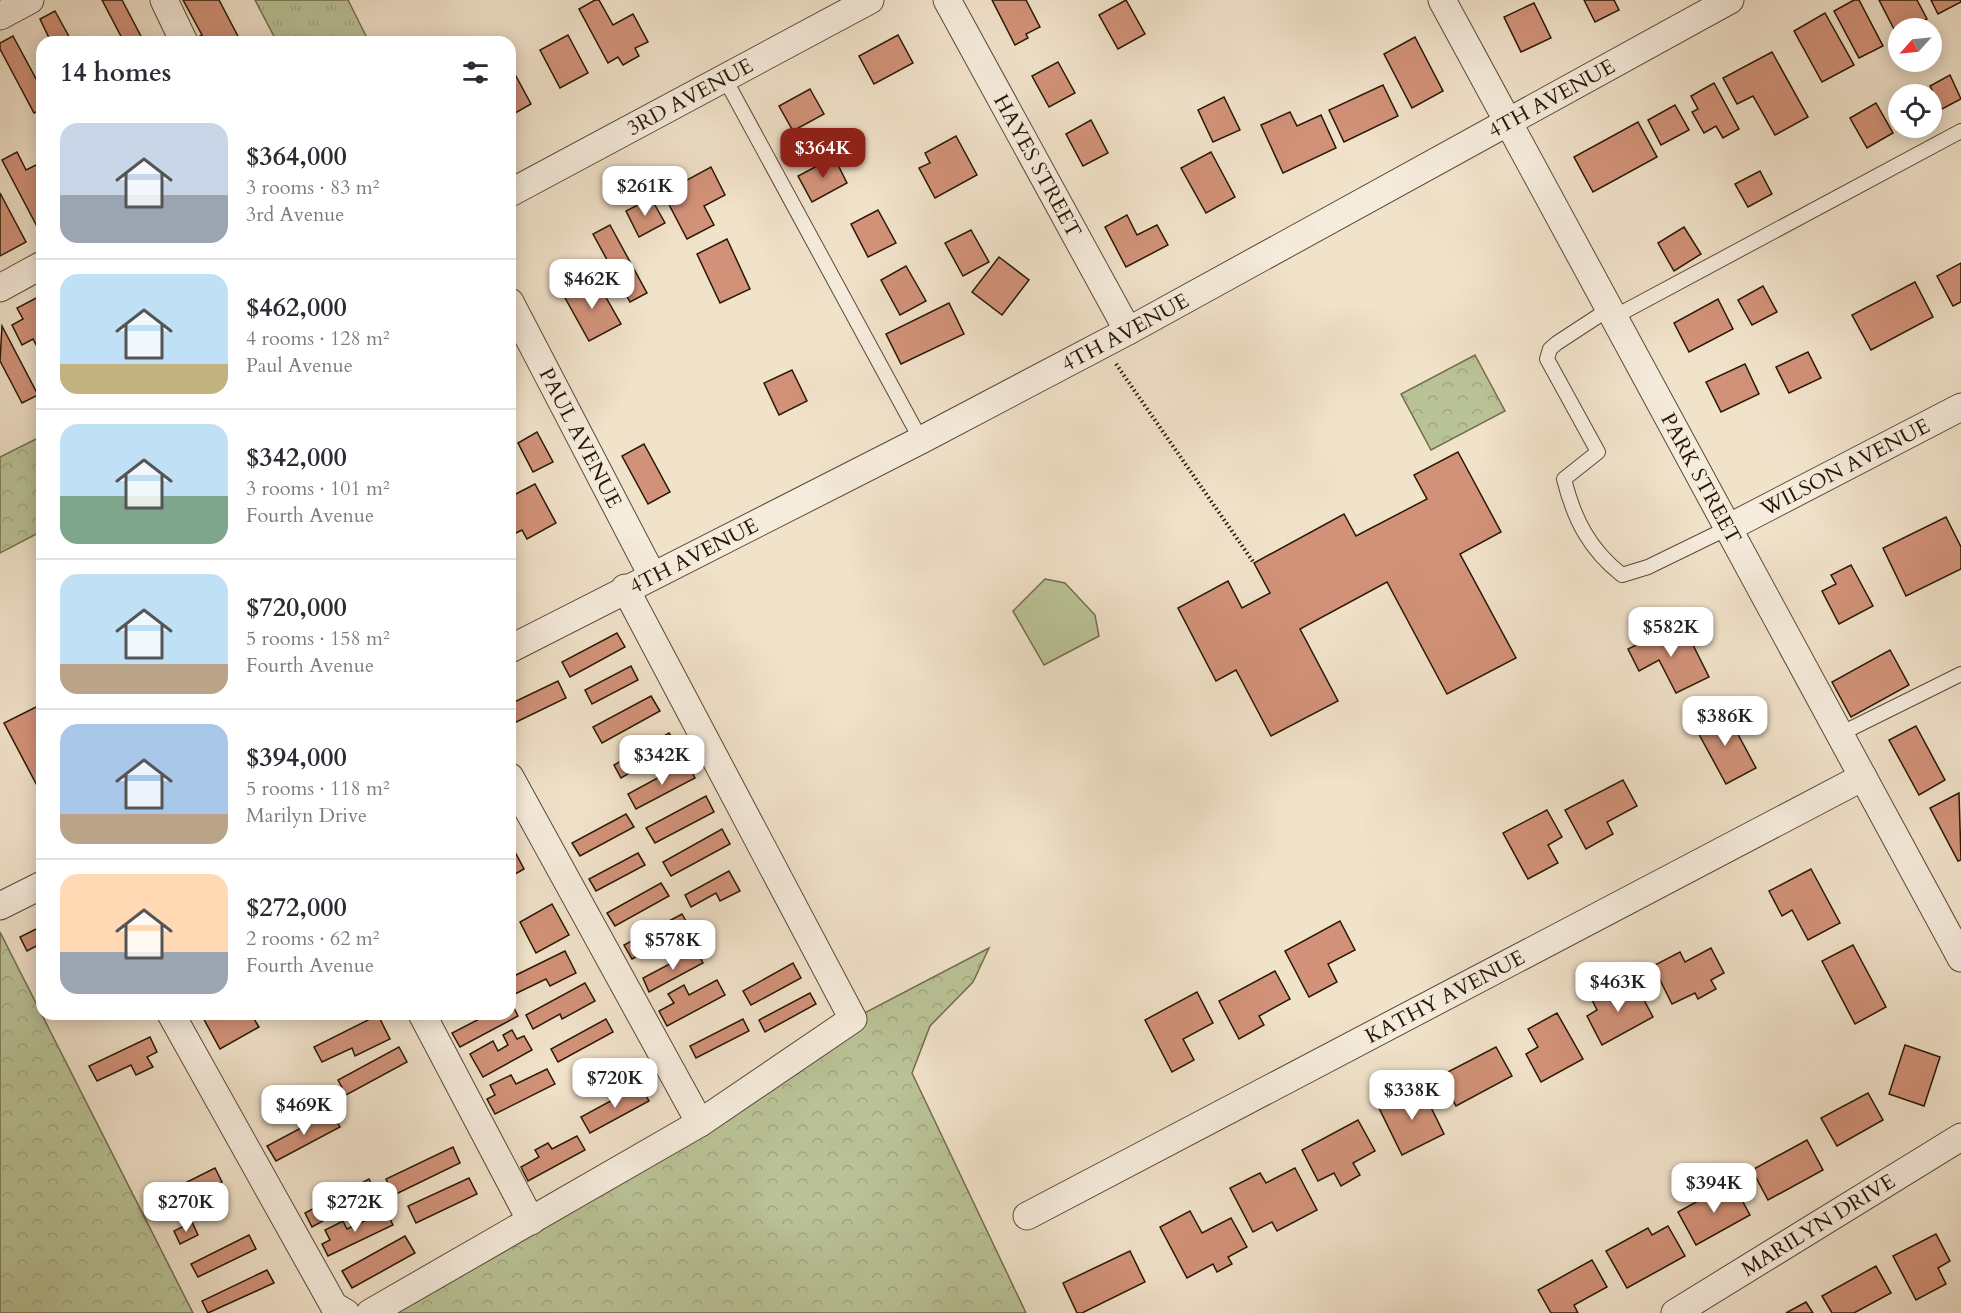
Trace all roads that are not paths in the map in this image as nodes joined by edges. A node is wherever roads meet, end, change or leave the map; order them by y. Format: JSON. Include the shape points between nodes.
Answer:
{"nodes":[{"id":1,"x":30,"y":0,"type":"edge"},
{"id":2,"x":164,"y":0,"type":"edge"},
{"id":3,"x":870,"y":0,"type":"edge"},
{"id":4,"x":948,"y":0,"type":"edge"},
{"id":5,"x":1442,"y":0,"type":"edge"},
{"id":6,"x":1730,"y":0,"type":"edge"},
{"id":7,"x":0,"y":16,"type":"edge"},
{"id":8,"x":181,"y":36,"type":"edge"},
{"id":9,"x":725,"y":79,"type":"junction"},
{"id":10,"x":1507,"y":120,"type":"junction"},
{"id":11,"x":1961,"y":131,"type":"edge"},
{"id":12,"x":516,"y":190,"type":"edge"},
{"id":13,"x":36,"y":268,"type":"edge"},
{"id":14,"x":0,"y":288,"type":"edge"},
{"id":15,"x":1611,"y":313,"type":"junction"},
{"id":16,"x":516,"y":314,"type":"edge"},
{"id":17,"x":1128,"y":331,"type":"junction"},
{"id":18,"x":1961,"y":407,"type":"edge"},
{"id":19,"x":921,"y":440,"type":"junction"},
{"id":20,"x":1728,"y":528,"type":"junction"},
{"id":21,"x":652,"y":575,"type":"junction"},
{"id":22,"x":625,"y":588,"type":"junction"},
{"id":23,"x":516,"y":646,"type":"edge"},
{"id":24,"x":1961,"y":674,"type":"edge"},
{"id":25,"x":1840,"y":734,"type":"junction"},
{"id":26,"x":1863,"y":777,"type":"junction"},
{"id":27,"x":516,"y":788,"type":"edge"},
{"id":28,"x":36,"y":888,"type":"edge"},
{"id":29,"x":0,"y":906,"type":"edge"},
{"id":30,"x":1961,"y":958,"type":"edge"},
{"id":31,"x":174,"y":1020,"type":"edge"},
{"id":32,"x":425,"y":1020,"type":"edge"},
{"id":33,"x":700,"y":1122,"type":"junction"},
{"id":34,"x":1961,"y":1137,"type":"edge"},
{"id":35,"x":1027,"y":1216,"type":"dead end"},
{"id":36,"x":531,"y":1221,"type":"junction"},
{"id":37,"x":346,"y":1313,"type":"edge"},
{"id":38,"x":370,"y":1313,"type":"edge"},
{"id":39,"x":1675,"y":1313,"type":"edge"}],
"edges":[{"from":1,"to":7,"type":"street"},
{"from":2,"to":8,"type":"street"},
{"from":3,"to":9,"type":"street","name":"3RD AVENUE"},
{"from":4,"to":17,"type":"street","name":"HAYES STREET"},
{"from":5,"to":10,"type":"street","name":"PARK STREET"},
{"from":6,"to":10,"type":"street","name":"4TH AVENUE"},
{"from":9,"to":12,"type":"street","name":"3RD AVENUE"},
{"from":9,"to":19,"type":"lane"},
{"from":10,"to":15,"type":"street","name":"PARK STREET"},
{"from":10,"to":17,"type":"street","name":"4TH AVENUE"},
{"from":11,"to":15,"type":"lane"},
{"from":13,"to":14,"type":"street"},
{"from":15,"to":20,"type":"street","name":"PARK STREET"},
{"from":15,"to":20,"type":"lane","via":[[1557,343],[1547,359],[1598,452],[1564,479],[1573,514],[1603,560],[1622,575],[1648,567]]},
{"from":16,"to":21,"type":"street","name":"PAUL AVENUE"},
{"from":17,"to":19,"type":"street","name":"4TH AVENUE"},
{"from":18,"to":20,"type":"street","name":"WILSON AVENUE"},
{"from":19,"to":21,"type":"street","name":"4TH AVENUE"},
{"from":20,"to":25,"type":"street","name":"PARK STREET"},
{"from":21,"to":22,"type":"street","name":"4TH AVENUE"},
{"from":22,"to":23,"type":"street","name":"4TH AVENUE"},
{"from":22,"to":33,"type":"street","via":[[853,1019]]},
{"from":24,"to":25,"type":"lane"},
{"from":25,"to":26,"type":"street","name":"PARK STREET"},
{"from":26,"to":30,"type":"street","name":"PARK STREET"},
{"from":26,"to":35,"type":"street","name":"KATHY AVENUE"},
{"from":27,"to":33,"type":"street"},
{"from":28,"to":29,"type":"street"},
{"from":31,"to":37,"type":"street","via":[[334,1306]]},
{"from":32,"to":36,"type":"street"},
{"from":33,"to":36,"type":"street"},
{"from":34,"to":39,"type":"street","name":"MARILYN DRIVE"},
{"from":36,"to":38,"type":"street"}]}
